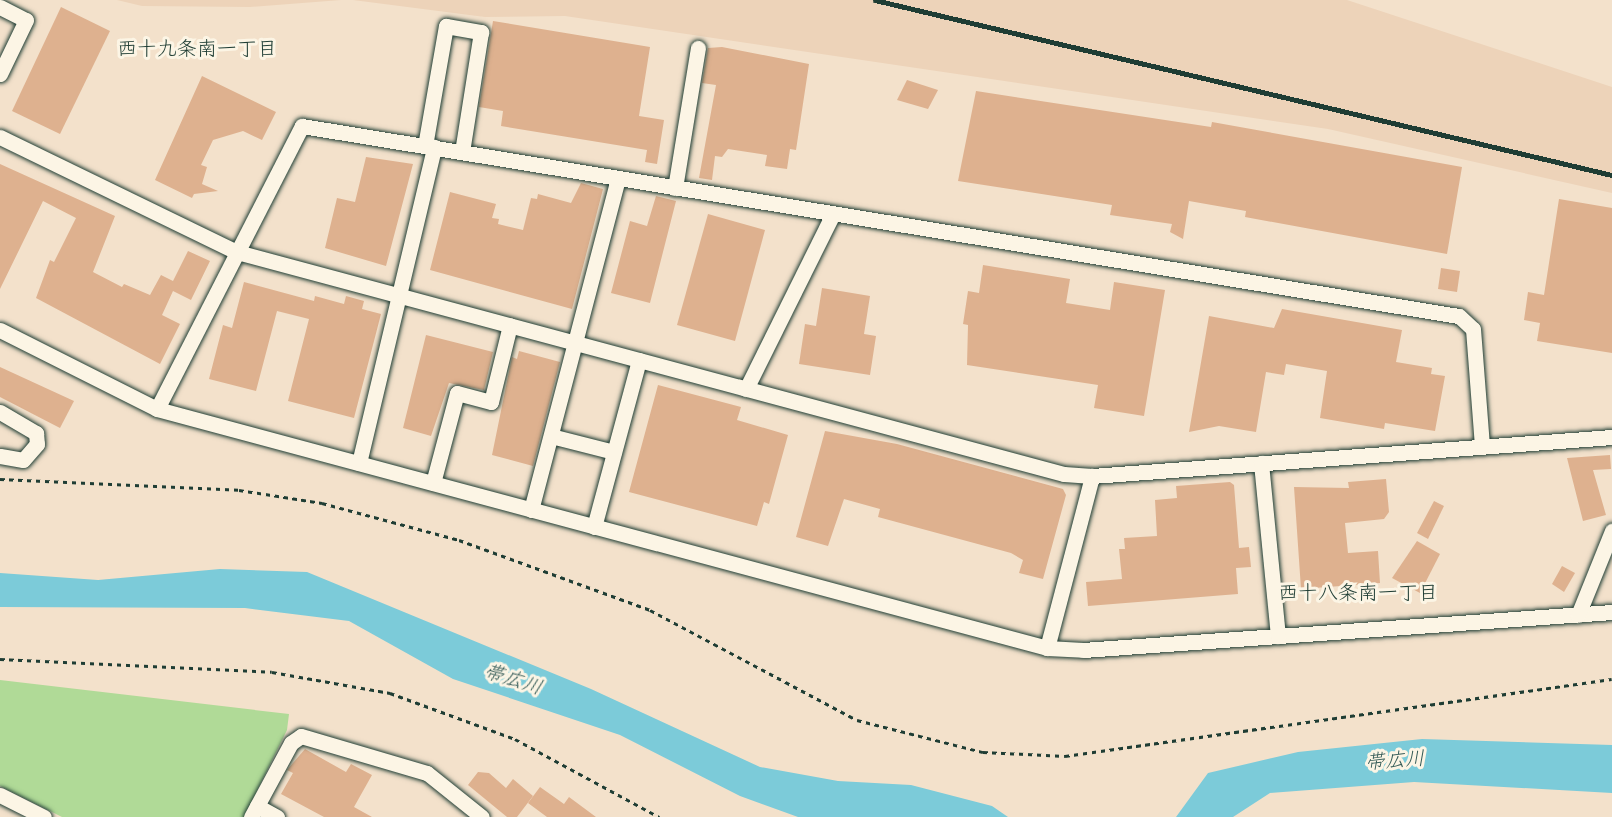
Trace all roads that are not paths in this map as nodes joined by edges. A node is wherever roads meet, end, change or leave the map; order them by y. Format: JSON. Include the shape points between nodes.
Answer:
{"nodes":[{"id":1,"x":0,"y":7,"type":"edge"},
{"id":2,"x":698,"y":48,"type":"dead end"},
{"id":3,"x":0,"y":74,"type":"edge"},
{"id":4,"x":0,"y":137,"type":"edge"},
{"id":5,"x":429,"y":147,"type":"junction"},
{"id":6,"x":462,"y":152,"type":"junction"},
{"id":7,"x":618,"y":178,"type":"junction"},
{"id":8,"x":675,"y":188,"type":"junction"},
{"id":9,"x":833,"y":214,"type":"junction"},
{"id":10,"x":237,"y":252,"type":"junction"},
{"id":11,"x":399,"y":295,"type":"junction"},
{"id":12,"x":510,"y":325,"type":"junction"},
{"id":13,"x":0,"y":330,"type":"edge"},
{"id":14,"x":573,"y":342,"type":"junction"},
{"id":15,"x":639,"y":360,"type":"junction"},
{"id":16,"x":746,"y":388,"type":"junction"},
{"id":17,"x":157,"y":409,"type":"junction"},
{"id":18,"x":0,"y":412,"type":"edge"},
{"id":19,"x":551,"y":436,"type":"junction"},
{"id":20,"x":1612,"y":437,"type":"edge"},
{"id":21,"x":1482,"y":447,"type":"junction"},
{"id":22,"x":614,"y":452,"type":"junction"},
{"id":23,"x":0,"y":456,"type":"edge"},
{"id":24,"x":359,"y":464,"type":"junction"},
{"id":25,"x":1261,"y":464,"type":"junction"},
{"id":26,"x":1092,"y":476,"type":"junction"},
{"id":27,"x":433,"y":483,"type":"junction"},
{"id":28,"x":531,"y":510,"type":"junction"},
{"id":29,"x":594,"y":527,"type":"junction"},
{"id":30,"x":1612,"y":531,"type":"edge"},
{"id":31,"x":1612,"y":612,"type":"edge"},
{"id":32,"x":1578,"y":615,"type":"junction"},
{"id":33,"x":1278,"y":636,"type":"junction"},
{"id":34,"x":1047,"y":648,"type":"junction"},
{"id":35,"x":0,"y":795,"type":"edge"},
{"id":36,"x":254,"y":812,"type":"edge"},
{"id":37,"x":44,"y":817,"type":"edge"},
{"id":38,"x":278,"y":817,"type":"edge"},
{"id":39,"x":482,"y":817,"type":"edge"}],
"edges":[{"from":1,"to":3,"type":"street","via":[[26,20]]},
{"from":2,"to":8,"type":"street"},
{"from":4,"to":10,"type":"street"},
{"from":5,"to":6,"type":"street"},
{"from":5,"to":6,"type":"street","via":[[446,26],[481,32]]},
{"from":5,"to":10,"type":"street","via":[[302,126]]},
{"from":5,"to":11,"type":"street"},
{"from":6,"to":7,"type":"street"},
{"from":7,"to":8,"type":"street"},
{"from":7,"to":14,"type":"street"},
{"from":8,"to":9,"type":"street"},
{"from":9,"to":16,"type":"street"},
{"from":9,"to":21,"type":"street","via":[[1459,316],[1473,329]]},
{"from":10,"to":11,"type":"street"},
{"from":10,"to":17,"type":"street"},
{"from":11,"to":12,"type":"street"},
{"from":11,"to":24,"type":"street"},
{"from":12,"to":14,"type":"street"},
{"from":12,"to":27,"type":"street","via":[[491,402],[457,393]]},
{"from":13,"to":17,"type":"street"},
{"from":14,"to":15,"type":"street"},
{"from":14,"to":19,"type":"street"},
{"from":15,"to":16,"type":"street"},
{"from":15,"to":22,"type":"street"},
{"from":16,"to":26,"type":"street","via":[[1064,474]]},
{"from":17,"to":24,"type":"street"},
{"from":18,"to":23,"type":"street","via":[[36,433],[37,444],[23,460]]},
{"from":19,"to":22,"type":"street"},
{"from":19,"to":28,"type":"street"},
{"from":20,"to":21,"type":"street"},
{"from":21,"to":25,"type":"street"},
{"from":22,"to":29,"type":"street"},
{"from":24,"to":27,"type":"street"},
{"from":25,"to":26,"type":"street"},
{"from":25,"to":33,"type":"street"},
{"from":26,"to":34,"type":"street"},
{"from":27,"to":28,"type":"street"},
{"from":28,"to":29,"type":"street"},
{"from":29,"to":34,"type":"street"},
{"from":30,"to":32,"type":"street"},
{"from":31,"to":32,"type":"street"},
{"from":32,"to":33,"type":"street"},
{"from":33,"to":34,"type":"street","via":[[1083,650]]},
{"from":35,"to":37,"type":"street"},
{"from":36,"to":38,"type":"street"},
{"from":36,"to":39,"type":"street","via":[[291,743],[301,736],[427,773]]}]}
